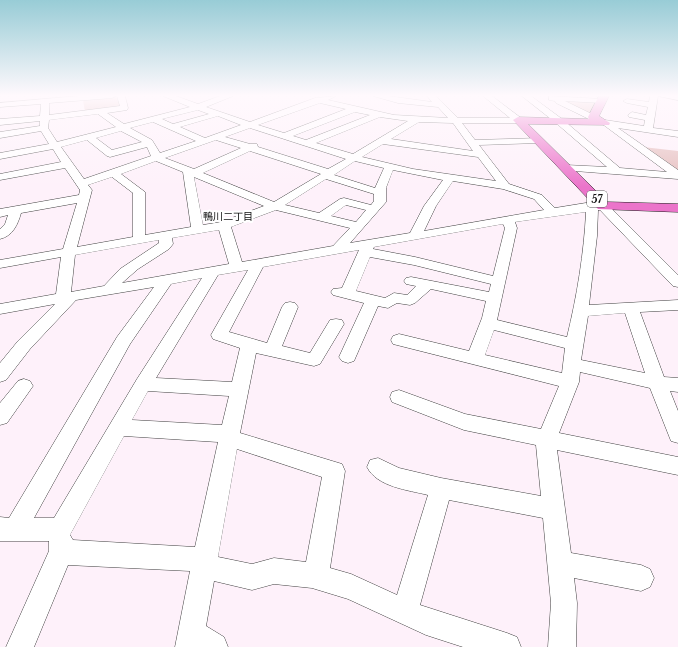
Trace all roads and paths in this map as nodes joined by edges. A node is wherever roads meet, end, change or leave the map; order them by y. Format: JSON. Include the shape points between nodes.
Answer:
{"nodes":[{"id":1,"x":39,"y":126,"type":"edge"},
{"id":2,"x":83,"y":126,"type":"edge"},
{"id":3,"x":121,"y":126,"type":"edge"},
{"id":4,"x":128,"y":126,"type":"edge"},
{"id":5,"x":247,"y":126,"type":"edge"},
{"id":6,"x":254,"y":126,"type":"edge"},
{"id":7,"x":306,"y":126,"type":"edge"},
{"id":8,"x":348,"y":126,"type":"edge"},
{"id":9,"x":406,"y":126,"type":"edge"},
{"id":10,"x":460,"y":126,"type":"edge"},
{"id":11,"x":524,"y":126,"type":"edge"},
{"id":12,"x":565,"y":126,"type":"edge"},
{"id":13,"x":610,"y":126,"type":"edge"},
{"id":14,"x":628,"y":126,"type":"edge"},
{"id":15,"x":46,"y":127,"type":"junction"},
{"id":16,"x":172,"y":127,"type":"edge"},
{"id":17,"x":123,"y":128,"type":"junction"},
{"id":18,"x":648,"y":129,"type":"joint"},
{"id":19,"x":678,"y":134,"type":"edge"},
{"id":20,"x":0,"y":135,"type":"edge"},
{"id":21,"x":281,"y":135,"type":"junction"},
{"id":22,"x":92,"y":136,"type":"junction"},
{"id":23,"x":217,"y":137,"type":"junction"},
{"id":24,"x":538,"y":140,"type":"junction"},
{"id":25,"x":205,"y":141,"type":"junction"},
{"id":26,"x":382,"y":141,"type":"junction"},
{"id":27,"x":150,"y":143,"type":"junction"},
{"id":28,"x":307,"y":143,"type":"junction"},
{"id":29,"x":472,"y":143,"type":"junction"},
{"id":30,"x":0,"y":144,"type":"edge"},
{"id":31,"x":55,"y":146,"type":"junction"},
{"id":32,"x":250,"y":148,"type":"junction"},
{"id":33,"x":482,"y":155,"type":"junction"},
{"id":34,"x":0,"y":156,"type":"edge"},
{"id":35,"x":157,"y":158,"type":"junction"},
{"id":36,"x":354,"y":158,"type":"junction"},
{"id":37,"x":68,"y":164,"type":"junction"},
{"id":38,"x":390,"y":166,"type":"junction"},
{"id":39,"x":566,"y":168,"type":"junction"},
{"id":40,"x":617,"y":171,"type":"junction"},
{"id":41,"x":191,"y":172,"type":"junction"},
{"id":42,"x":113,"y":173,"type":"junction"},
{"id":43,"x":328,"y":175,"type":"junction"},
{"id":44,"x":678,"y":176,"type":"edge"},
{"id":45,"x":0,"y":177,"type":"edge"},
{"id":46,"x":450,"y":178,"type":"junction"},
{"id":47,"x":82,"y":183,"type":"junction"},
{"id":48,"x":505,"y":186,"type":"junction"},
{"id":49,"x":378,"y":192,"type":"junction"},
{"id":50,"x":83,"y":198,"type":"junction"},
{"id":51,"x":275,"y":206,"type":"junction"},
{"id":52,"x":598,"y":206,"type":"junction"},
{"id":53,"x":374,"y":208,"type":"junction"},
{"id":54,"x":678,"y":208,"type":"edge"},
{"id":55,"x":16,"y":210,"type":"junction"},
{"id":56,"x":552,"y":212,"type":"junction"},
{"id":57,"x":0,"y":213,"type":"edge"},
{"id":58,"x":321,"y":217,"type":"junction"},
{"id":59,"x":508,"y":220,"type":"junction"},
{"id":60,"x":6,"y":224,"type":"edge"},
{"id":61,"x":224,"y":225,"type":"junction"},
{"id":62,"x":358,"y":226,"type":"junction"},
{"id":63,"x":198,"y":230,"type":"junction"},
{"id":64,"x":0,"y":235,"type":"edge"},
{"id":65,"x":166,"y":235,"type":"junction"},
{"id":66,"x":415,"y":236,"type":"junction"},
{"id":67,"x":139,"y":240,"type":"junction"},
{"id":68,"x":367,"y":248,"type":"junction"},
{"id":69,"x":338,"y":250,"type":"junction"},
{"id":70,"x":69,"y":251,"type":"junction"},
{"id":71,"x":0,"y":264,"type":"edge"},
{"id":72,"x":258,"y":264,"type":"junction"},
{"id":73,"x":237,"y":268,"type":"junction"},
{"id":74,"x":213,"y":272,"type":"junction"},
{"id":75,"x":166,"y":280,"type":"junction"},
{"id":76,"x":411,"y":281,"type":"dead end"},
{"id":77,"x":498,"y":282,"type":"junction"},
{"id":78,"x":678,"y":283,"type":"edge"},
{"id":79,"x":428,"y":284,"type":"junction"},
{"id":80,"x":109,"y":290,"type":"junction"},
{"id":81,"x":67,"y":297,"type":"junction"},
{"id":82,"x":495,"y":298,"type":"junction"},
{"id":83,"x":373,"y":300,"type":"junction"},
{"id":84,"x":678,"y":305,"type":"edge"},
{"id":85,"x":290,"y":307,"type":"dead end"},
{"id":86,"x":631,"y":308,"type":"junction"},
{"id":87,"x":0,"y":309,"type":"edge"},
{"id":88,"x":581,"y":311,"type":"junction"},
{"id":89,"x":489,"y":323,"type":"junction"},
{"id":90,"x":336,"y":324,"type":"dead end"},
{"id":91,"x":399,"y":340,"type":"dead end"},
{"id":92,"x":574,"y":344,"type":"junction"},
{"id":93,"x":249,"y":345,"type":"junction"},
{"id":94,"x":272,"y":350,"type":"junction"},
{"id":95,"x":348,"y":357,"type":"dead end"},
{"id":96,"x":475,"y":359,"type":"junction"},
{"id":97,"x":571,"y":373,"type":"junction"},
{"id":98,"x":0,"y":375,"type":"edge"},
{"id":99,"x":657,"y":383,"type":"junction"},
{"id":100,"x":143,"y":384,"type":"junction"},
{"id":101,"x":678,"y":384,"type":"edge"},
{"id":102,"x":24,"y":386,"type":"dead end"},
{"id":103,"x":239,"y":389,"type":"junction"},
{"id":104,"x":399,"y":397,"type":"dead end"},
{"id":105,"x":0,"y":417,"type":"edge"},
{"id":106,"x":118,"y":427,"type":"junction"},
{"id":107,"x":678,"y":435,"type":"edge"},
{"id":108,"x":229,"y":436,"type":"junction"},
{"id":109,"x":546,"y":440,"type":"junction"},
{"id":110,"x":678,"y":466,"type":"edge"},
{"id":111,"x":378,"y":467,"type":"dead end"},
{"id":112,"x":441,"y":488,"type":"junction"},
{"id":113,"x":554,"y":509,"type":"junction"},
{"id":114,"x":8,"y":529,"type":"edge"},
{"id":115,"x":61,"y":541,"type":"junction"},
{"id":116,"x":204,"y":563,"type":"junction"},
{"id":117,"x":560,"y":563,"type":"junction"},
{"id":118,"x":316,"y":576,"type":"junction"},
{"id":119,"x":641,"y":578,"type":"dead end"},
{"id":120,"x":405,"y":612,"type":"junction"},
{"id":121,"x":190,"y":640,"type":"edge"},
{"id":122,"x":20,"y":647,"type":"edge"},
{"id":123,"x":214,"y":647,"type":"edge"},
{"id":124,"x":507,"y":647,"type":"edge"},
{"id":125,"x":562,"y":647,"type":"edge"}],
"edges":[{"from":1,"to":15,"type":"street"},
{"from":2,"to":22,"type":"street"},
{"from":3,"to":17,"type":"street"},
{"from":4,"to":17,"type":"street"},
{"from":5,"to":23,"type":"street"},
{"from":6,"to":21,"type":"street"},
{"from":7,"to":21,"type":"street"},
{"from":8,"to":28,"type":"street"},
{"from":9,"to":26,"type":"street"},
{"from":10,"to":29,"type":"street"},
{"from":11,"to":24,"type":"main road","number":"57"},
{"from":12,"to":40,"type":"street"},
{"from":13,"to":44,"type":"street"},
{"from":14,"to":18,"type":"street"},
{"from":15,"to":20,"type":"street"},
{"from":15,"to":30,"type":"street"},
{"from":15,"to":31,"type":"street"},
{"from":16,"to":25,"type":"street"},
{"from":17,"to":22,"type":"street"},
{"from":17,"to":27,"type":"street"},
{"from":18,"to":19,"type":"street"},
{"from":21,"to":28,"type":"street"},
{"from":21,"to":32,"type":"street"},
{"from":22,"to":27,"type":"street","via":[[110,154]]},
{"from":22,"to":31,"type":"street"},
{"from":23,"to":25,"type":"street"},
{"from":23,"to":32,"type":"street"},
{"from":24,"to":29,"type":"street"},
{"from":24,"to":39,"type":"main road","number":"57"},
{"from":25,"to":35,"type":"street"},
{"from":26,"to":33,"type":"street"},
{"from":26,"to":36,"type":"street"},
{"from":27,"to":35,"type":"street"},
{"from":28,"to":36,"type":"street"},
{"from":29,"to":33,"type":"street"},
{"from":31,"to":34,"type":"street"},
{"from":31,"to":37,"type":"street"},
{"from":32,"to":41,"type":"street"},
{"from":32,"to":43,"type":"street"},
{"from":33,"to":48,"type":"street"},
{"from":35,"to":41,"type":"street"},
{"from":35,"to":42,"type":"street"},
{"from":36,"to":38,"type":"street"},
{"from":36,"to":43,"type":"street"},
{"from":37,"to":45,"type":"street"},
{"from":37,"to":47,"type":"street"},
{"from":38,"to":46,"type":"street"},
{"from":38,"to":49,"type":"street"},
{"from":39,"to":40,"type":"street"},
{"from":39,"to":52,"type":"main road","number":"57"},
{"from":40,"to":44,"type":"street"},
{"from":41,"to":51,"type":"street"},
{"from":41,"to":63,"type":"street"},
{"from":42,"to":47,"type":"street"},
{"from":42,"to":67,"type":"street","via":[[139,192]]},
{"from":43,"to":49,"type":"street"},
{"from":43,"to":51,"type":"street"},
{"from":46,"to":48,"type":"street"},
{"from":46,"to":66,"type":"street","via":[[435,195]]},
{"from":47,"to":50,"type":"street","via":[[86,190]]},
{"from":48,"to":56,"type":"street","via":[[538,197]]},
{"from":49,"to":53,"type":"street","via":[[380,202]]},
{"from":50,"to":55,"type":"street"},
{"from":50,"to":70,"type":"street"},
{"from":51,"to":58,"type":"street"},
{"from":51,"to":61,"type":"street"},
{"from":52,"to":54,"type":"main road","number":"57"},
{"from":52,"to":56,"type":"street"},
{"from":52,"to":78,"type":"street"},
{"from":52,"to":88,"type":"street","via":[[591,236]]},
{"from":53,"to":58,"type":"street","via":[[344,201]]},
{"from":53,"to":62,"type":"street"},
{"from":55,"to":57,"type":"street"},
{"from":55,"to":60,"type":"street"},
{"from":56,"to":59,"type":"street"},
{"from":58,"to":62,"type":"street"},
{"from":59,"to":66,"type":"street"},
{"from":59,"to":77,"type":"street","via":[[511,228]]},
{"from":60,"to":64,"type":"street","via":[[11,226]]},
{"from":61,"to":63,"type":"street"},
{"from":61,"to":73,"type":"street"},
{"from":62,"to":69,"type":"street"},
{"from":63,"to":65,"type":"street"},
{"from":65,"to":67,"type":"street"},
{"from":65,"to":80,"type":"street","via":[[164,246],[137,263],[111,284]]},
{"from":66,"to":68,"type":"street"},
{"from":67,"to":70,"type":"street"},
{"from":68,"to":69,"type":"street"},
{"from":68,"to":77,"type":"street"},
{"from":68,"to":83,"type":"street","via":[[343,293]]},
{"from":69,"to":72,"type":"street"},
{"from":70,"to":71,"type":"street"},
{"from":70,"to":81,"type":"street"},
{"from":72,"to":73,"type":"street"},
{"from":72,"to":93,"type":"street","via":[[219,335]]},
{"from":73,"to":74,"type":"street"},
{"from":74,"to":75,"type":"street"},
{"from":74,"to":100,"type":"street"},
{"from":75,"to":80,"type":"street"},
{"from":75,"to":114,"type":"street","via":[[123,341]]},
{"from":76,"to":79,"type":"street"},
{"from":77,"to":82,"type":"street"},
{"from":79,"to":82,"type":"street"},
{"from":79,"to":83,"type":"street","via":[[410,300]]},
{"from":80,"to":81,"type":"street"},
{"from":81,"to":87,"type":"street"},
{"from":81,"to":98,"type":"street"},
{"from":82,"to":89,"type":"street"},
{"from":83,"to":95,"type":"street"},
{"from":84,"to":86,"type":"street"},
{"from":85,"to":94,"type":"street"},
{"from":86,"to":88,"type":"street"},
{"from":86,"to":99,"type":"street"},
{"from":88,"to":92,"type":"street"},
{"from":89,"to":92,"type":"street"},
{"from":89,"to":96,"type":"street"},
{"from":90,"to":94,"type":"street","via":[[314,360]]},
{"from":91,"to":96,"type":"street"},
{"from":92,"to":97,"type":"street"},
{"from":93,"to":94,"type":"street"},
{"from":93,"to":103,"type":"street"},
{"from":96,"to":97,"type":"street"},
{"from":97,"to":99,"type":"street"},
{"from":97,"to":109,"type":"street"},
{"from":99,"to":101,"type":"street"},
{"from":99,"to":107,"type":"street"},
{"from":100,"to":103,"type":"street"},
{"from":100,"to":106,"type":"street"},
{"from":102,"to":105,"type":"street"},
{"from":103,"to":108,"type":"street"},
{"from":104,"to":109,"type":"street","via":[[464,422]]},
{"from":106,"to":108,"type":"street"},
{"from":106,"to":115,"type":"street"},
{"from":108,"to":116,"type":"street"},
{"from":108,"to":118,"type":"street","via":[[334,471]]},
{"from":109,"to":110,"type":"street"},
{"from":109,"to":113,"type":"street"},
{"from":111,"to":112,"type":"street","via":[[395,477]]},
{"from":112,"to":113,"type":"street"},
{"from":112,"to":120,"type":"street"},
{"from":113,"to":117,"type":"street"},
{"from":114,"to":115,"type":"street"},
{"from":115,"to":116,"type":"street"},
{"from":115,"to":122,"type":"street"},
{"from":116,"to":118,"type":"street","via":[[252,577],[274,571]]},
{"from":116,"to":121,"type":"street"},
{"from":117,"to":119,"type":"street"},
{"from":117,"to":125,"type":"street","via":[[564,603]]},
{"from":118,"to":120,"type":"street","via":[[351,587]]},
{"from":120,"to":124,"type":"street","via":[[426,622]]},
{"from":121,"to":123,"type":"street"}]}
